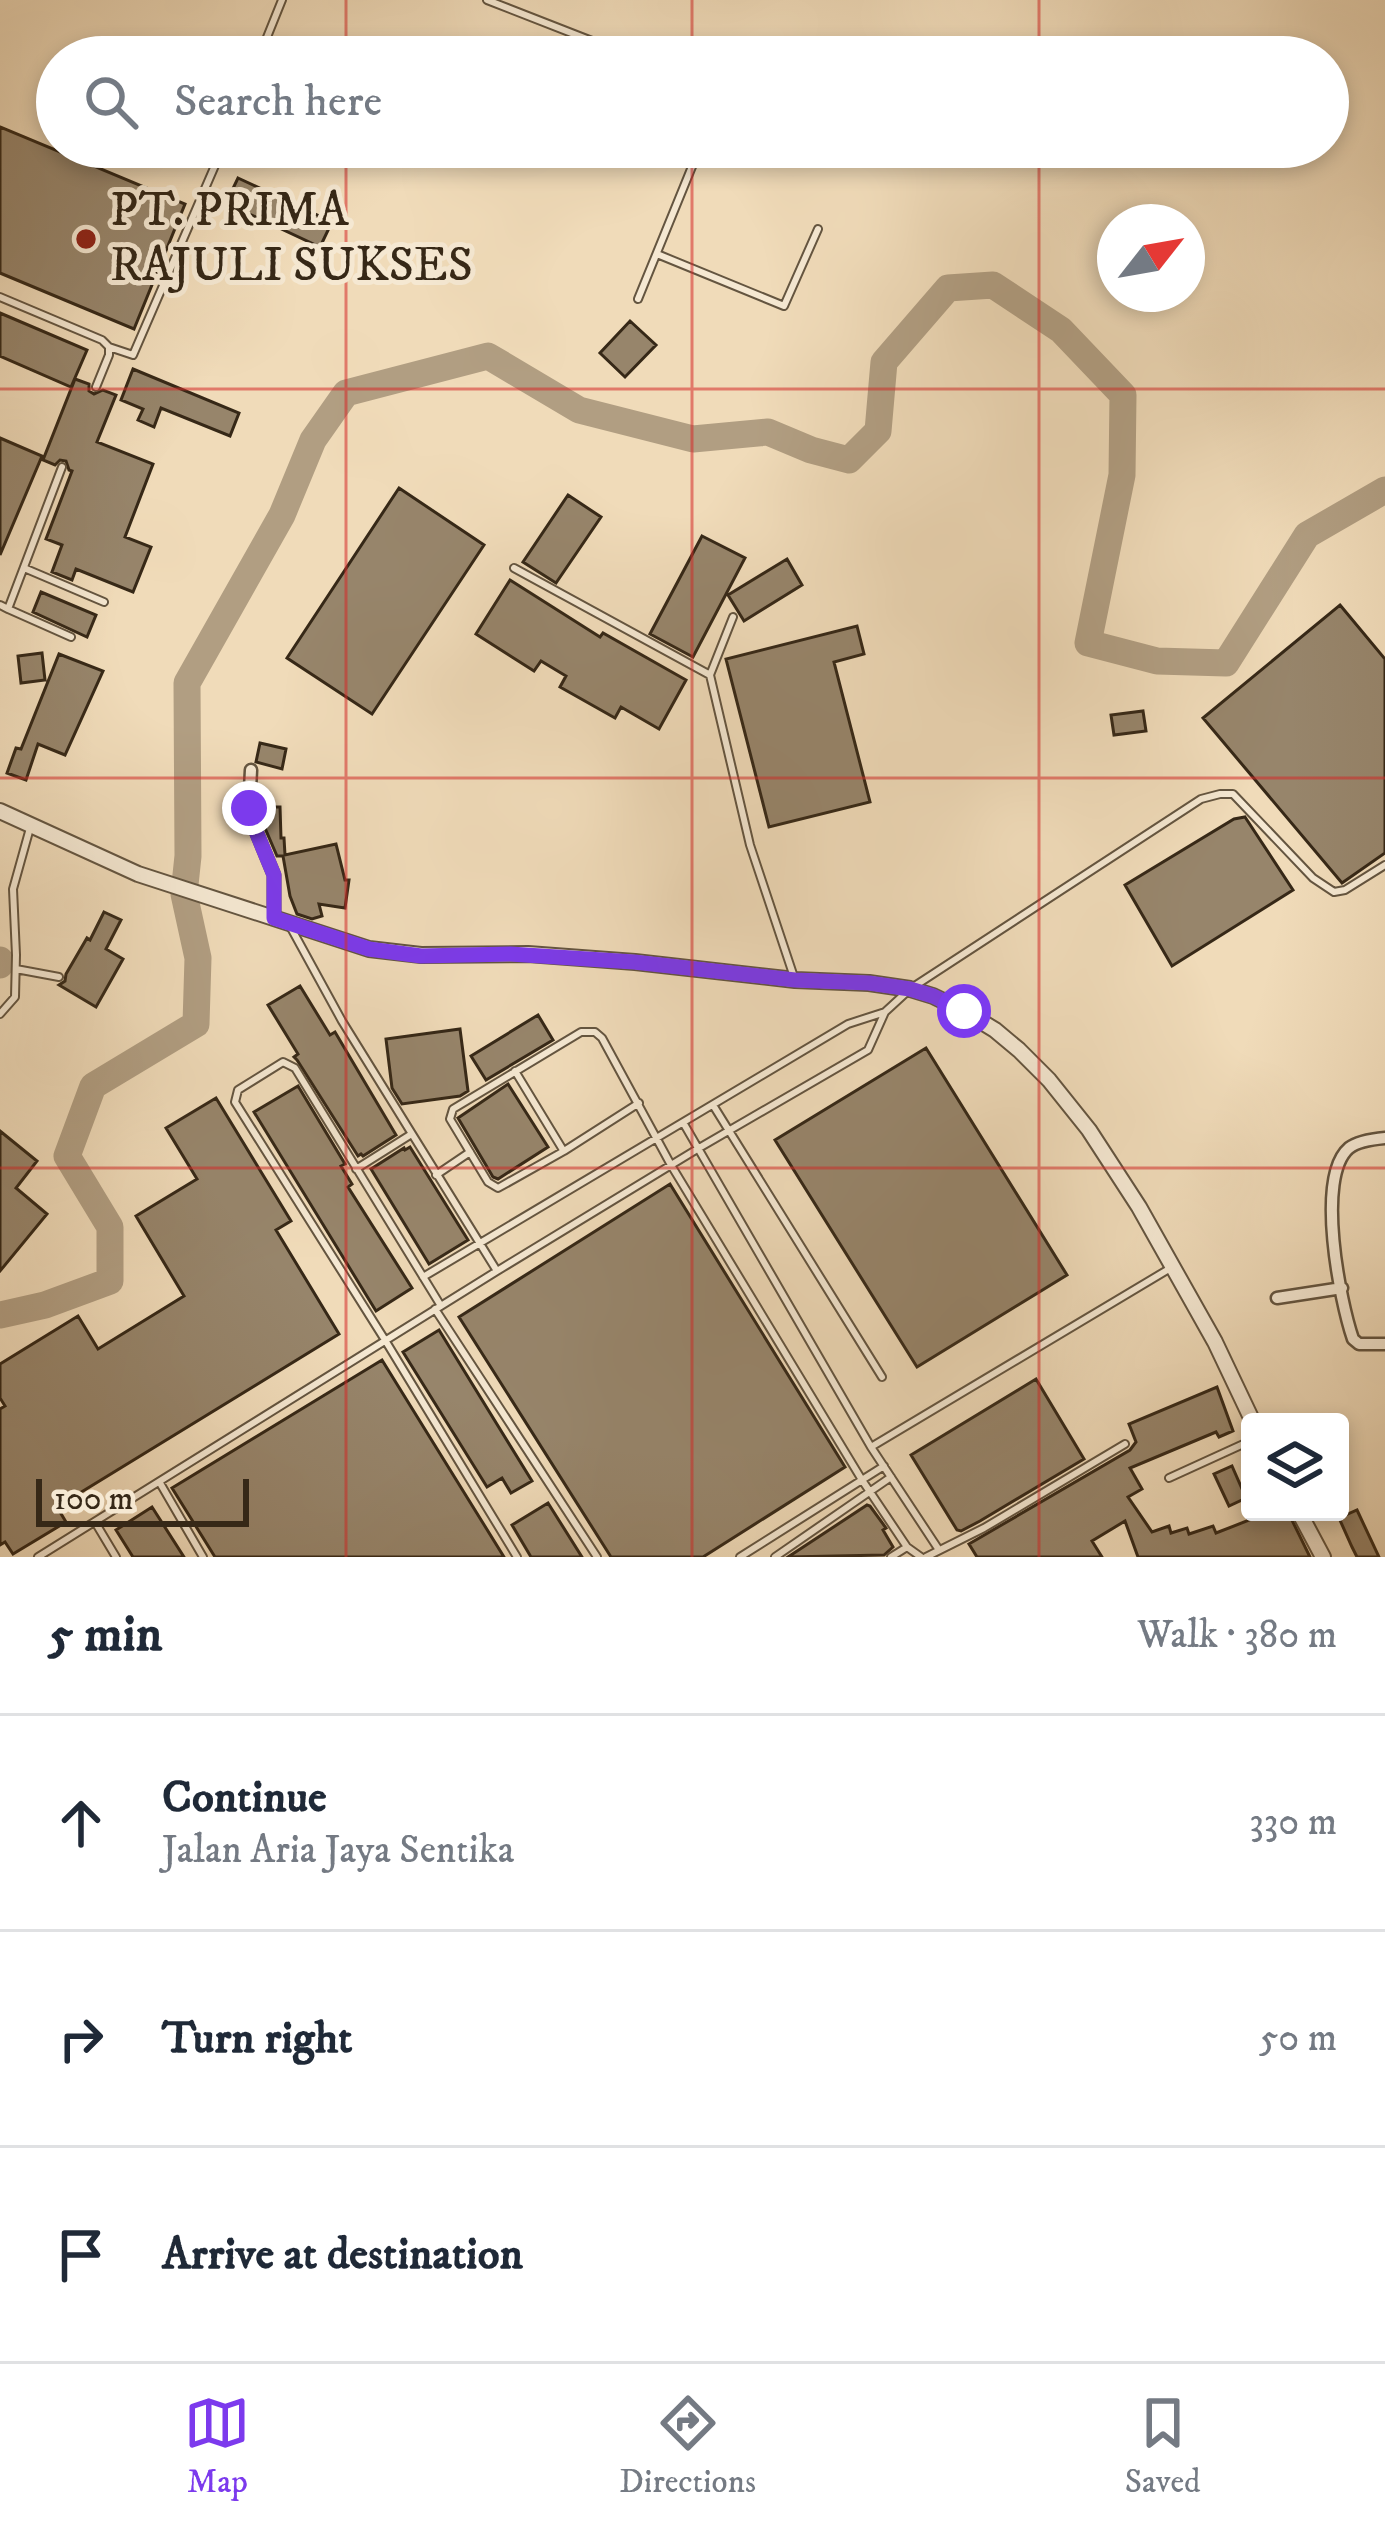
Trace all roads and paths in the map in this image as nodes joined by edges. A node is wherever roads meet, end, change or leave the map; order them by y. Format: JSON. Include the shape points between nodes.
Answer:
{"nodes":[{"id":1,"x":281,"y":0,"type":"edge"},
{"id":2,"x":487,"y":0,"type":"edge"},
{"id":3,"x":267,"y":36,"type":"edge"},
{"id":4,"x":579,"y":36,"type":"edge"},
{"id":5,"x":214,"y":168,"type":"edge"},
{"id":6,"x":692,"y":168,"type":"edge"},
{"id":7,"x":818,"y":229,"type":"dead end"},
{"id":8,"x":657,"y":254,"type":"junction"},
{"id":9,"x":0,"y":297,"type":"edge"},
{"id":10,"x":638,"y":299,"type":"dead end"},
{"id":11,"x":109,"y":347,"type":"junction"},
{"id":12,"x":96,"y":387,"type":"dead end"},
{"id":13,"x":62,"y":467,"type":"dead end"},
{"id":14,"x":24,"y":568,"type":"junction"},
{"id":15,"x":514,"y":568,"type":"dead end"},
{"id":16,"x":104,"y":602,"type":"dead end"},
{"id":17,"x":4,"y":607,"type":"edge"},
{"id":18,"x":733,"y":616,"type":"dead end"},
{"id":19,"x":71,"y":637,"type":"dead end"},
{"id":20,"x":710,"y":675,"type":"junction"},
{"id":21,"x":251,"y":770,"type":"dead end"},
{"id":22,"x":0,"y":811,"type":"edge"},
{"id":23,"x":31,"y":826,"type":"junction"},
{"id":24,"x":1385,"y":865,"type":"edge"},
{"id":25,"x":281,"y":920,"type":"junction"},
{"id":26,"x":16,"y":969,"type":"junction"},
{"id":27,"x":59,"y":977,"type":"dead end"},
{"id":28,"x":795,"y":980,"type":"junction"},
{"id":29,"x":910,"y":989,"type":"junction"},
{"id":30,"x":885,"y":1012,"type":"junction"},
{"id":31,"x":0,"y":1015,"type":"edge"},
{"id":32,"x":515,"y":1071,"type":"junction"},
{"id":33,"x":639,"y":1103,"type":"junction"},
{"id":34,"x":713,"y":1105,"type":"junction"},
{"id":35,"x":684,"y":1124,"type":"junction"},
{"id":36,"x":729,"y":1131,"type":"junction"},
{"id":37,"x":410,"y":1135,"type":"junction"},
{"id":38,"x":1385,"y":1138,"type":"edge"},
{"id":39,"x":658,"y":1140,"type":"junction"},
{"id":40,"x":699,"y":1148,"type":"junction"},
{"id":41,"x":564,"y":1151,"type":"junction"},
{"id":42,"x":470,"y":1152,"type":"junction"},
{"id":43,"x":671,"y":1165,"type":"junction"},
{"id":44,"x":356,"y":1169,"type":"junction"},
{"id":45,"x":436,"y":1175,"type":"junction"},
{"id":46,"x":480,"y":1244,"type":"junction"},
{"id":47,"x":1172,"y":1267,"type":"junction"},
{"id":48,"x":497,"y":1271,"type":"junction"},
{"id":49,"x":423,"y":1277,"type":"junction"},
{"id":50,"x":1342,"y":1288,"type":"junction"},
{"id":51,"x":1276,"y":1298,"type":"dead end"},
{"id":52,"x":438,"y":1308,"type":"junction"},
{"id":53,"x":385,"y":1340,"type":"junction"},
{"id":54,"x":1385,"y":1343,"type":"edge"},
{"id":55,"x":882,"y":1377,"type":"dead end"},
{"id":56,"x":1248,"y":1413,"type":"edge"},
{"id":57,"x":1125,"y":1444,"type":"dead end"},
{"id":58,"x":1241,"y":1446,"type":"edge"},
{"id":59,"x":871,"y":1447,"type":"junction"},
{"id":60,"x":884,"y":1466,"type":"junction"},
{"id":61,"x":890,"y":1477,"type":"junction"},
{"id":62,"x":1169,"y":1478,"type":"dead end"},
{"id":63,"x":862,"y":1480,"type":"junction"},
{"id":64,"x":160,"y":1483,"type":"junction"},
{"id":65,"x":870,"y":1491,"type":"junction"},
{"id":66,"x":1304,"y":1521,"type":"edge"},
{"id":67,"x":95,"y":1522,"type":"junction"},
{"id":68,"x":908,"y":1547,"type":"junction"},
{"id":69,"x":939,"y":1550,"type":"junction"},
{"id":70,"x":38,"y":1557,"type":"edge"},
{"id":71,"x":116,"y":1557,"type":"edge"},
{"id":72,"x":203,"y":1557,"type":"edge"},
{"id":73,"x":517,"y":1557,"type":"edge"},
{"id":74,"x":597,"y":1557,"type":"edge"},
{"id":75,"x":740,"y":1557,"type":"edge"},
{"id":76,"x":775,"y":1557,"type":"edge"},
{"id":77,"x":891,"y":1557,"type":"edge"},
{"id":78,"x":924,"y":1557,"type":"edge"},
{"id":79,"x":1323,"y":1557,"type":"edge"}],
"edges":[{"from":1,"to":3,"type":"lane"},
{"from":2,"to":4,"type":"lane"},
{"from":5,"to":11,"type":"lane","via":[[133,355]]},
{"from":6,"to":8,"type":"lane"},
{"from":7,"to":8,"type":"lane","via":[[784,306]]},
{"from":8,"to":10,"type":"lane"},
{"from":9,"to":11,"type":"lane"},
{"from":11,"to":12,"type":"lane"},
{"from":13,"to":14,"type":"lane"},
{"from":14,"to":16,"type":"lane"},
{"from":14,"to":17,"type":"lane"},
{"from":15,"to":20,"type":"lane"},
{"from":17,"to":19,"type":"lane"},
{"from":18,"to":20,"type":"lane"},
{"from":20,"to":28,"type":"lane","via":[[750,845]]},
{"from":21,"to":25,"type":"street","via":[[249,808]]},
{"from":22,"to":23,"type":"street"},
{"from":23,"to":25,"type":"street","via":[[138,874]]},
{"from":23,"to":26,"type":"lane","via":[[13,889]]},
{"from":24,"to":29,"type":"lane","via":[[1334,892],[1233,794],[1220,794]]},
{"from":25,"to":28,"type":"street","via":[[369,949],[421,956],[528,954]]},
{"from":25,"to":37,"type":"lane"},
{"from":26,"to":27,"type":"lane"},
{"from":26,"to":31,"type":"lane","via":[[14,1001]]},
{"from":28,"to":29,"type":"street"},
{"from":29,"to":30,"type":"lane"},
{"from":29,"to":47,"type":"street","via":[[995,1030],[1049,1080]]},
{"from":30,"to":34,"type":"lane","via":[[848,1024]]},
{"from":30,"to":36,"type":"lane","via":[[868,1050]]},
{"from":32,"to":33,"type":"lane","via":[[581,1032],[595,1032]]},
{"from":32,"to":41,"type":"lane"},
{"from":32,"to":42,"type":"lane","via":[[453,1109],[450,1119]]},
{"from":33,"to":39,"type":"lane"},
{"from":33,"to":41,"type":"lane"},
{"from":34,"to":35,"type":"lane"},
{"from":34,"to":36,"type":"lane"},
{"from":35,"to":39,"type":"lane"},
{"from":35,"to":40,"type":"lane"},
{"from":36,"to":40,"type":"lane"},
{"from":36,"to":55,"type":"lane"},
{"from":37,"to":44,"type":"lane"},
{"from":37,"to":45,"type":"lane"},
{"from":38,"to":50,"type":"street","via":[[1350,1148],[1338,1166],[1331,1230]]},
{"from":39,"to":43,"type":"lane"},
{"from":39,"to":46,"type":"lane"},
{"from":40,"to":43,"type":"lane"},
{"from":40,"to":59,"type":"lane"},
{"from":41,"to":42,"type":"lane","via":[[498,1188]]},
{"from":42,"to":45,"type":"lane"},
{"from":43,"to":48,"type":"lane"},
{"from":43,"to":63,"type":"lane"},
{"from":44,"to":49,"type":"lane"},
{"from":44,"to":53,"type":"lane","via":[[295,1068],[283,1062],[238,1090],[235,1102]]},
{"from":45,"to":46,"type":"lane"},
{"from":46,"to":48,"type":"lane"},
{"from":46,"to":49,"type":"lane"},
{"from":47,"to":56,"type":"street"},
{"from":47,"to":59,"type":"lane"},
{"from":48,"to":52,"type":"lane"},
{"from":49,"to":52,"type":"lane"},
{"from":50,"to":51,"type":"street"},
{"from":50,"to":54,"type":"street","via":[[1353,1339]]},
{"from":52,"to":53,"type":"lane"},
{"from":52,"to":74,"type":"lane"},
{"from":53,"to":64,"type":"lane"},
{"from":53,"to":73,"type":"lane"},
{"from":57,"to":69,"type":"lane"},
{"from":58,"to":62,"type":"lane"},
{"from":59,"to":60,"type":"lane"},
{"from":60,"to":61,"type":"lane"},
{"from":60,"to":63,"type":"lane"},
{"from":61,"to":65,"type":"lane"},
{"from":61,"to":69,"type":"lane"},
{"from":63,"to":65,"type":"lane"},
{"from":63,"to":75,"type":"lane"},
{"from":64,"to":67,"type":"lane"},
{"from":64,"to":72,"type":"lane"},
{"from":65,"to":68,"type":"lane"},
{"from":65,"to":76,"type":"lane"},
{"from":66,"to":79,"type":"street"},
{"from":67,"to":70,"type":"lane"},
{"from":67,"to":71,"type":"lane"},
{"from":68,"to":77,"type":"lane"},
{"from":68,"to":78,"type":"lane"},
{"from":69,"to":78,"type":"lane"}]}
